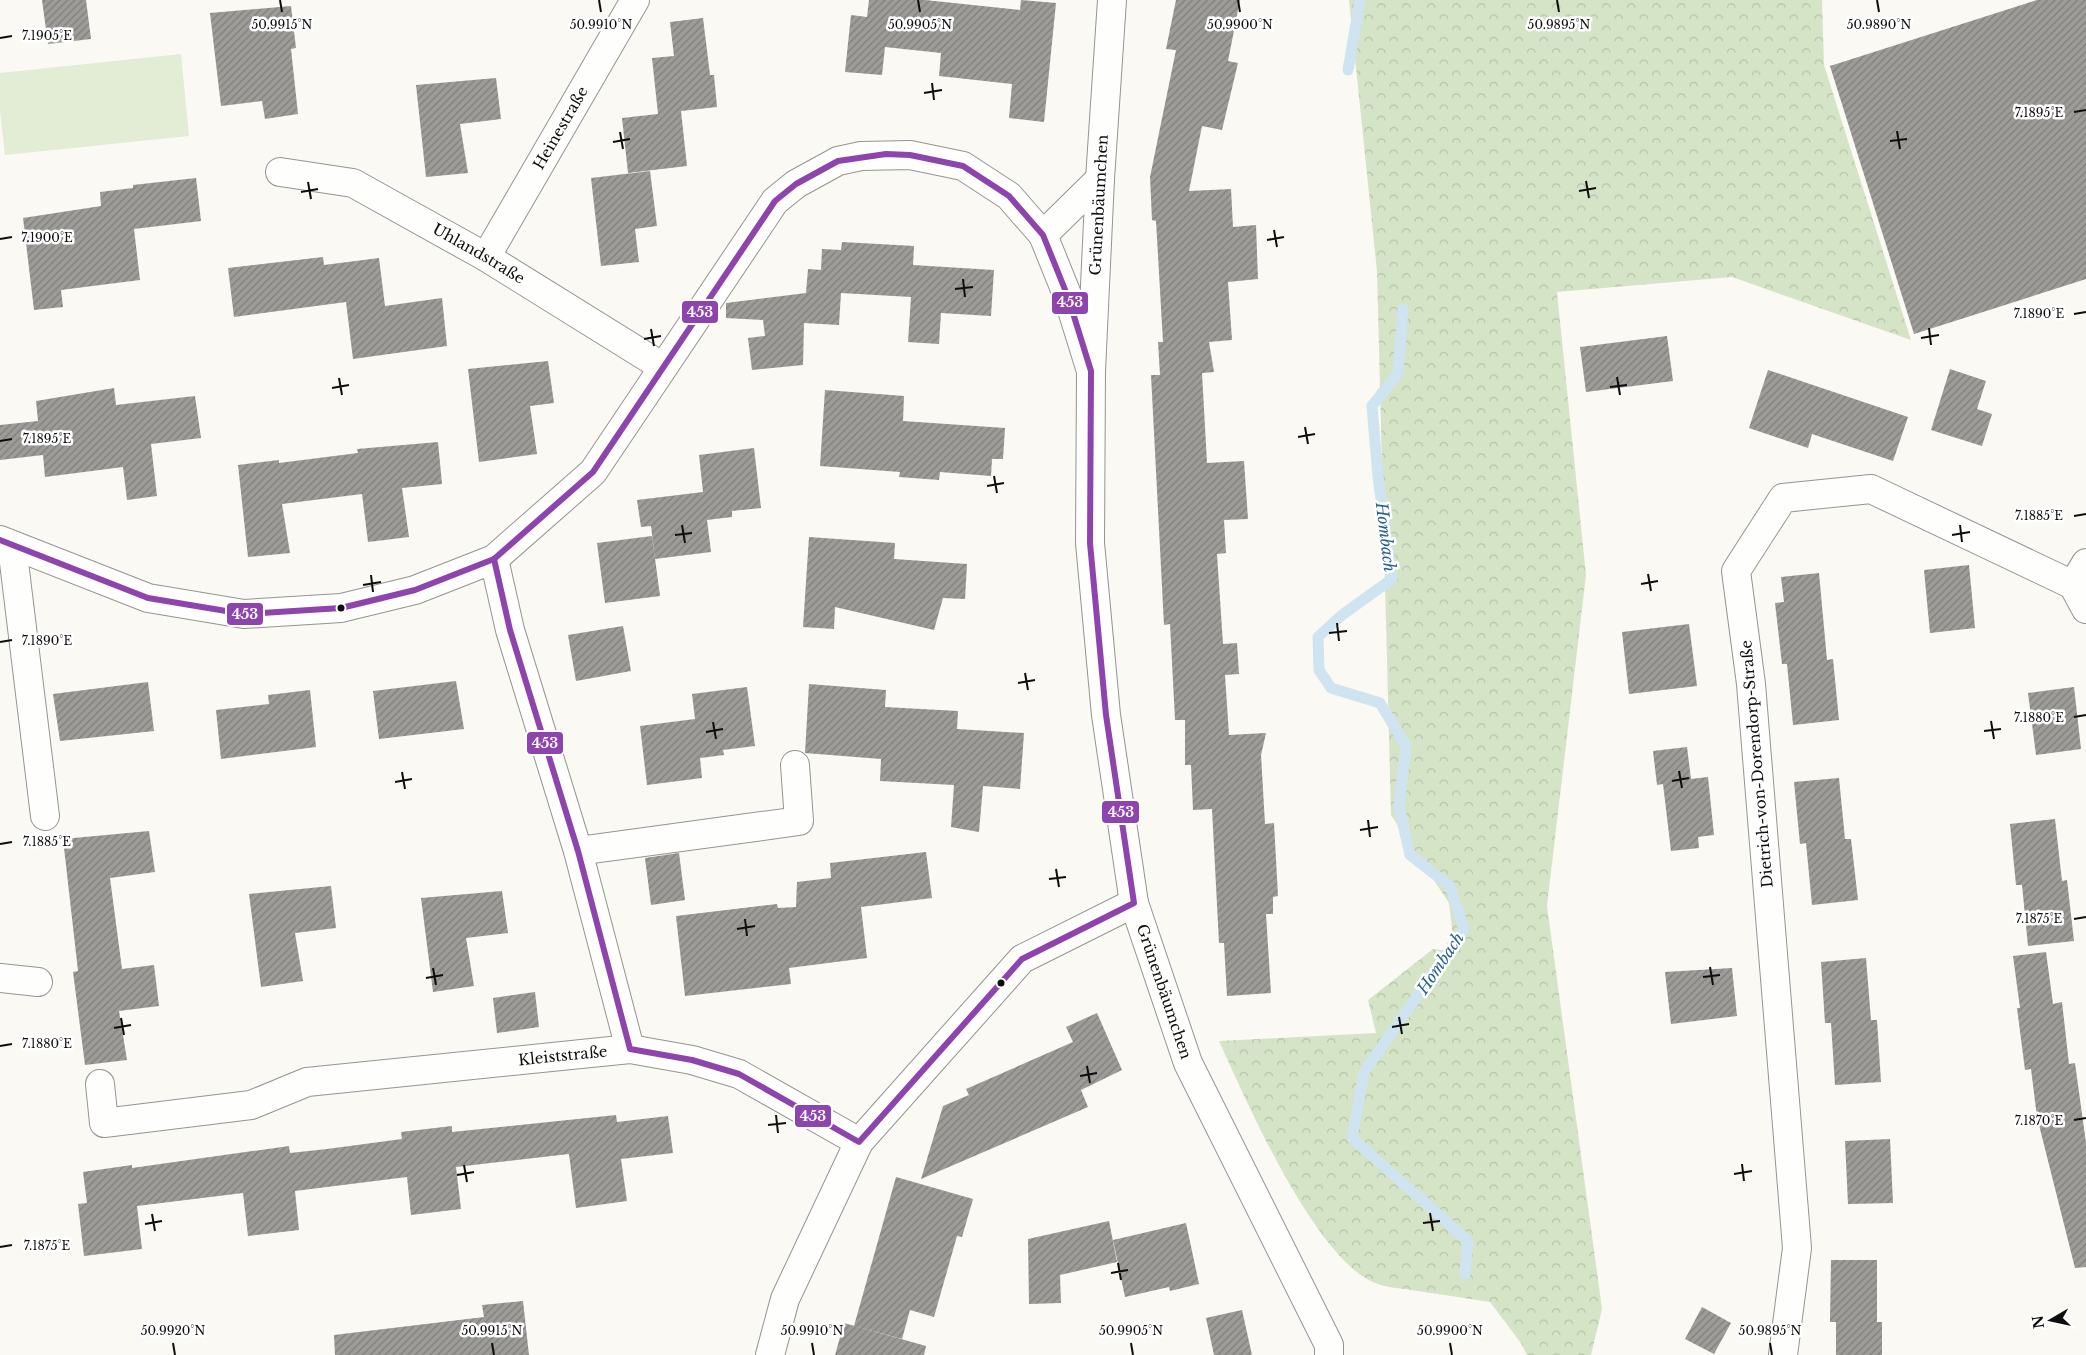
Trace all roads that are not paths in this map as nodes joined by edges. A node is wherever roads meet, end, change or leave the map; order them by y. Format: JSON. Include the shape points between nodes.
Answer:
{"nodes":[{"id":1,"x":635,"y":0,"type":"edge"},
{"id":2,"x":1112,"y":0,"type":"edge"},
{"id":3,"x":280,"y":172,"type":"dead end"},
{"id":4,"x":1100,"y":180,"type":"junction"},
{"id":5,"x":1042,"y":235,"type":"junction"},
{"id":6,"x":486,"y":256,"type":"junction"},
{"id":7,"x":663,"y":367,"type":"junction"},
{"id":8,"x":1091,"y":371,"type":"junction"},
{"id":9,"x":6,"y":543,"type":"edge"},
{"id":10,"x":494,"y":558,"type":"junction"},
{"id":11,"x":2079,"y":574,"type":"edge"},
{"id":12,"x":2086,"y":609,"type":"edge"},
{"id":13,"x":795,"y":765,"type":"dead end"},
{"id":14,"x":45,"y":816,"type":"dead end"},
{"id":15,"x":578,"y":851,"type":"junction"},
{"id":16,"x":1134,"y":903,"type":"junction"},
{"id":17,"x":0,"y":978,"type":"edge"},
{"id":18,"x":38,"y":982,"type":"dead end"},
{"id":19,"x":630,"y":1049,"type":"junction"},
{"id":20,"x":100,"y":1084,"type":"dead end"},
{"id":21,"x":859,"y":1142,"type":"junction"},
{"id":22,"x":1337,"y":1352,"type":"edge"},
{"id":23,"x":770,"y":1355,"type":"edge"},
{"id":24,"x":1783,"y":1355,"type":"edge"}],
"edges":[{"from":1,"to":6,"type":"street","name":"Heinestraße"},
{"from":2,"to":4,"type":"street","name":"Grünenbäumchen"},
{"from":3,"to":6,"type":"street","name":"Uhlandstraße","via":[[353,182]]},
{"from":4,"to":5,"type":"street"},
{"from":4,"to":8,"type":"street","name":"Grünenbäumchen"},
{"from":5,"to":7,"type":"street","via":[[1009,196],[962,166],[894,154],[838,161],[796,184],[775,201]]},
{"from":5,"to":8,"type":"street","via":[[1068,297]]},
{"from":6,"to":7,"type":"street","name":"Uhlandstraße"},
{"from":7,"to":10,"type":"street","via":[[593,472]]},
{"from":8,"to":16,"type":"street","name":"Grünenbäumchen","via":[[1090,543],[1106,715]]},
{"from":9,"to":10,"type":"street","via":[[148,598],[244,614],[341,608],[415,590]]},
{"from":9,"to":14,"type":"street"},
{"from":10,"to":15,"type":"street","via":[[510,630]]},
{"from":11,"to":12,"type":"street","name":"Dietrich-von-Dorendorp-Straße"},
{"from":11,"to":24,"type":"street","name":"Dietrich-von-Dorendorp-Straße","via":[[1871,489],[1783,498],[1736,571],[1751,684],[1797,1248]]},
{"from":13,"to":15,"type":"street","via":[[799,822]]},
{"from":15,"to":19,"type":"street"},
{"from":16,"to":21,"type":"street","via":[[1022,959]]},
{"from":16,"to":22,"type":"street","name":"Grünenbäumchen","via":[[1188,1063]]},
{"from":17,"to":18,"type":"street"},
{"from":19,"to":20,"type":"street","name":"Kleiststraße","via":[[307,1082],[251,1105],[104,1123]]},
{"from":19,"to":21,"type":"street","name":"Kleiststraße","via":[[692,1060],[739,1074]]},
{"from":21,"to":23,"type":"street","via":[[785,1299]]}]}
